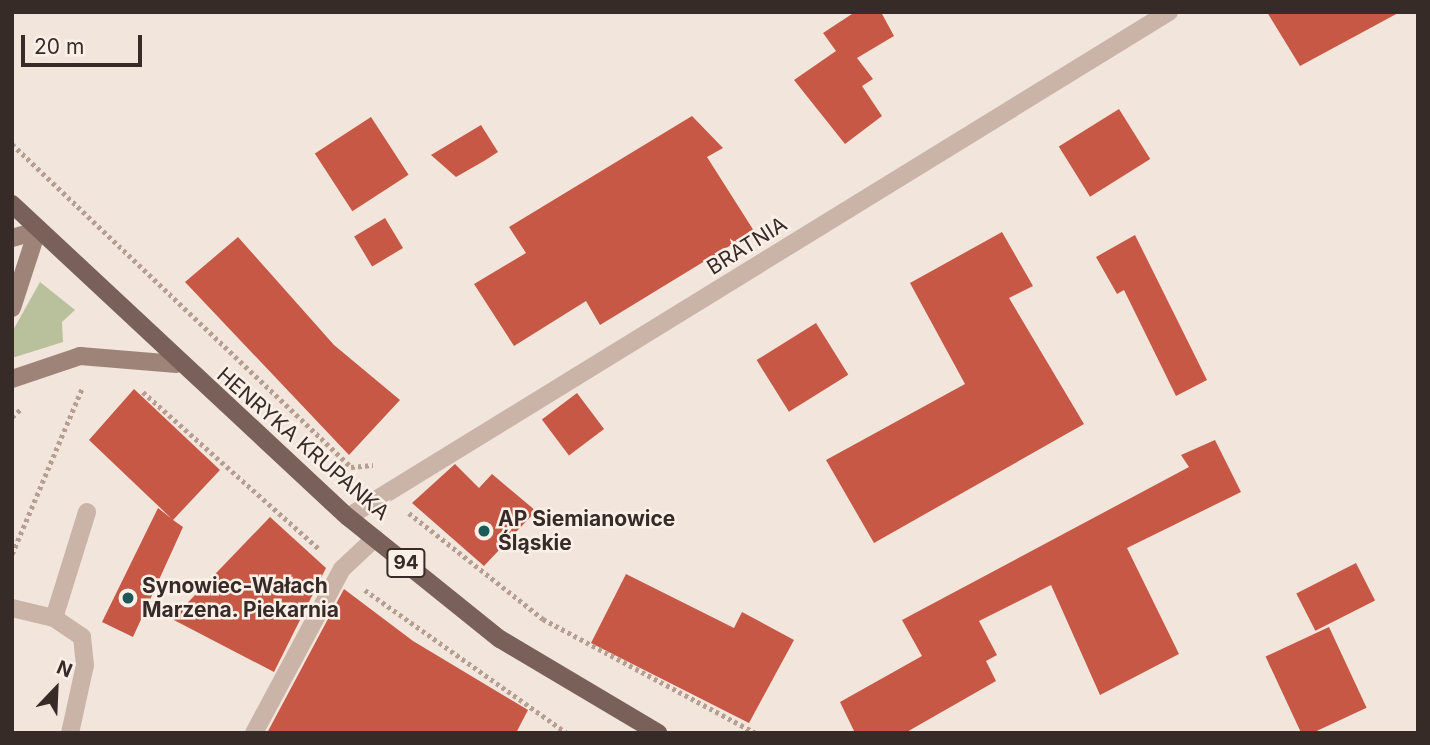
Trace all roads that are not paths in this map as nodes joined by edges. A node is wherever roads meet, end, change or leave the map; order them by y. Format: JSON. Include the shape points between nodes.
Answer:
{"nodes":[{"id":1,"x":1169,"y":12,"type":"edge"},
{"id":2,"x":12,"y":204,"type":"edge"},
{"id":3,"x":37,"y":231,"type":"junction"},
{"id":4,"x":12,"y":238,"type":"edge"},
{"id":5,"x":12,"y":307,"type":"edge"},
{"id":6,"x":177,"y":364,"type":"junction"},
{"id":7,"x":12,"y":379,"type":"edge"},
{"id":8,"x":87,"y":512,"type":"dead end"},
{"id":9,"x":348,"y":517,"type":"junction"},
{"id":10,"x":374,"y":538,"type":"junction"},
{"id":11,"x":12,"y":608,"type":"edge"},
{"id":12,"x":54,"y":618,"type":"junction"},
{"id":13,"x":70,"y":733,"type":"edge"},
{"id":14,"x":254,"y":733,"type":"edge"},
{"id":15,"x":658,"y":733,"type":"edge"}],
"edges":[{"from":1,"to":9,"type":"street","name":"BRATNIA"},
{"from":2,"to":3,"type":"main road","name":"HENRYKA KRUPANKA","number":"94"},
{"from":3,"to":4,"type":"main road"},
{"from":3,"to":5,"type":"main road"},
{"from":3,"to":6,"type":"main road","name":"HENRYKA KRUPANKA","number":"94"},
{"from":6,"to":7,"type":"main road","via":[[80,356]]},
{"from":6,"to":9,"type":"main road","name":"HENRYKA KRUPANKA","number":"94"},
{"from":8,"to":12,"type":"street"},
{"from":9,"to":10,"type":"main road","name":"HENRYKA KRUPANKA","number":"94"},
{"from":10,"to":14,"type":"street","via":[[341,569]]},
{"from":10,"to":15,"type":"main road","name":"HENRYKA KRUPANKA","number":"94","via":[[500,639]]},
{"from":11,"to":12,"type":"street"},
{"from":12,"to":13,"type":"street","via":[[82,637],[85,665]]}]}
